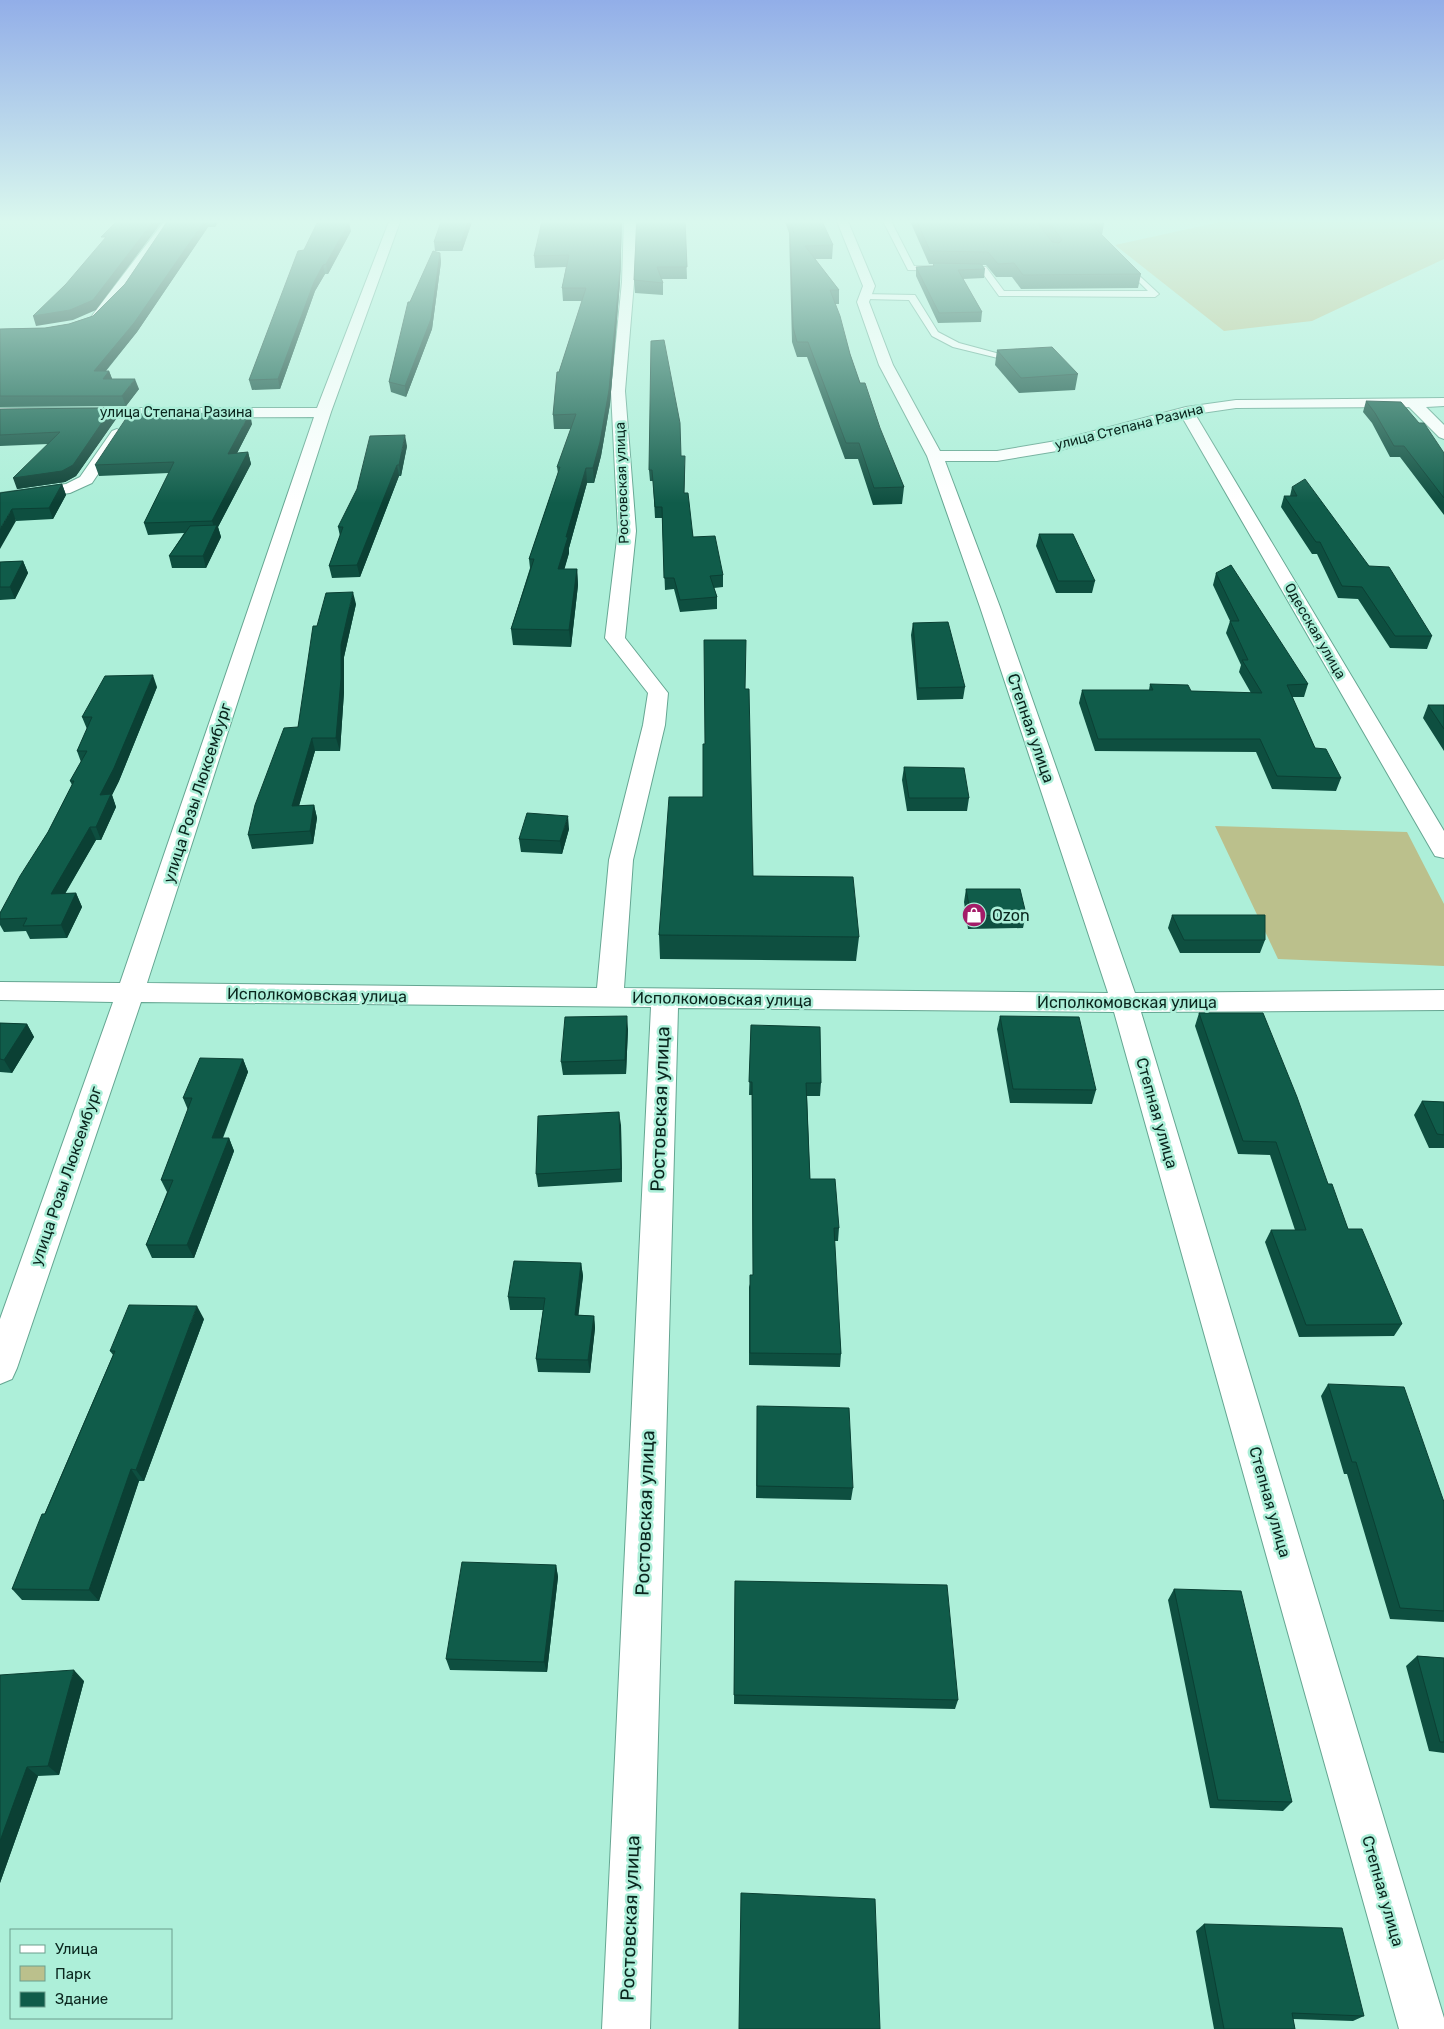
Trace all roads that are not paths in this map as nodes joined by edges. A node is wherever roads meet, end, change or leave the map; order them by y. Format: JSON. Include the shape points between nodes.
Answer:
{"nodes":[{"id":1,"x":102,"y":314,"type":"edge"},
{"id":2,"x":360,"y":314,"type":"edge"},
{"id":3,"x":625,"y":314,"type":"edge"},
{"id":4,"x":867,"y":314,"type":"edge"},
{"id":5,"x":922,"y":314,"type":"edge"},
{"id":6,"x":89,"y":323,"type":"edge"},
{"id":7,"x":1006,"y":357,"type":"edge"},
{"id":8,"x":1444,"y":402,"type":"edge"},
{"id":9,"x":1414,"y":403,"type":"junction"},
{"id":10,"x":1186,"y":411,"type":"junction"},
{"id":11,"x":131,"y":412,"type":"junction"},
{"id":12,"x":323,"y":412,"type":"junction"},
{"id":13,"x":0,"y":413,"type":"edge"},
{"id":14,"x":1444,"y":434,"type":"edge"},
{"id":15,"x":935,"y":456,"type":"junction"},
{"id":16,"x":0,"y":498,"type":"edge"},
{"id":17,"x":1444,"y":851,"type":"edge"},
{"id":18,"x":0,"y":991,"type":"edge"},
{"id":19,"x":130,"y":993,"type":"junction"},
{"id":20,"x":610,"y":998,"type":"junction"},
{"id":21,"x":664,"y":998,"type":"junction"},
{"id":22,"x":1444,"y":1000,"type":"edge"},
{"id":23,"x":1125,"y":1003,"type":"junction"},
{"id":24,"x":0,"y":1368,"type":"edge"},
{"id":25,"x":626,"y":2029,"type":"edge"},
{"id":26,"x":1422,"y":2029,"type":"edge"}],
"edges":[{"from":1,"to":6,"type":"street"},
{"from":2,"to":12,"type":"street","name":"улица Розы Люксембург"},
{"from":3,"to":20,"type":"street","name":"Ростовская улица","via":[[618,391],[627,531],[615,638],[658,693],[654,725],[620,860]]},
{"from":4,"to":15,"type":"street","name":"Степная улица","via":[[886,365]]},
{"from":5,"to":7,"type":"lane","via":[[935,334],[956,345]]},
{"from":8,"to":9,"type":"street","name":"улица Степана Разина"},
{"from":9,"to":10,"type":"street","name":"улица Степана Разина","via":[[1236,404]]},
{"from":9,"to":14,"type":"street"},
{"from":10,"to":15,"type":"street","name":"улица Степана Разина","via":[[1057,446],[997,456]]},
{"from":10,"to":17,"type":"street","name":"Одесская улица"},
{"from":11,"to":12,"type":"street","name":"улица Степана Разина"},
{"from":11,"to":13,"type":"street","name":"улица Степана Разина"},
{"from":11,"to":16,"type":"street","via":[[86,480],[70,488]]},
{"from":12,"to":19,"type":"street","name":"улица Розы Люксембург"},
{"from":15,"to":23,"type":"street","name":"Степная улица"},
{"from":18,"to":19,"type":"street","name":"Исполкомовская улица"},
{"from":19,"to":20,"type":"street","name":"Исполкомовская улица"},
{"from":19,"to":24,"type":"street","name":"улица Розы Люксембург"},
{"from":20,"to":21,"type":"street","name":"Исполкомовская улица"},
{"from":21,"to":23,"type":"street","name":"Исполкомовская улица"},
{"from":21,"to":25,"type":"street","name":"Ростовская улица"},
{"from":22,"to":23,"type":"street","name":"Исполкомовская улица"},
{"from":23,"to":26,"type":"street","name":"Степная улица"}]}
